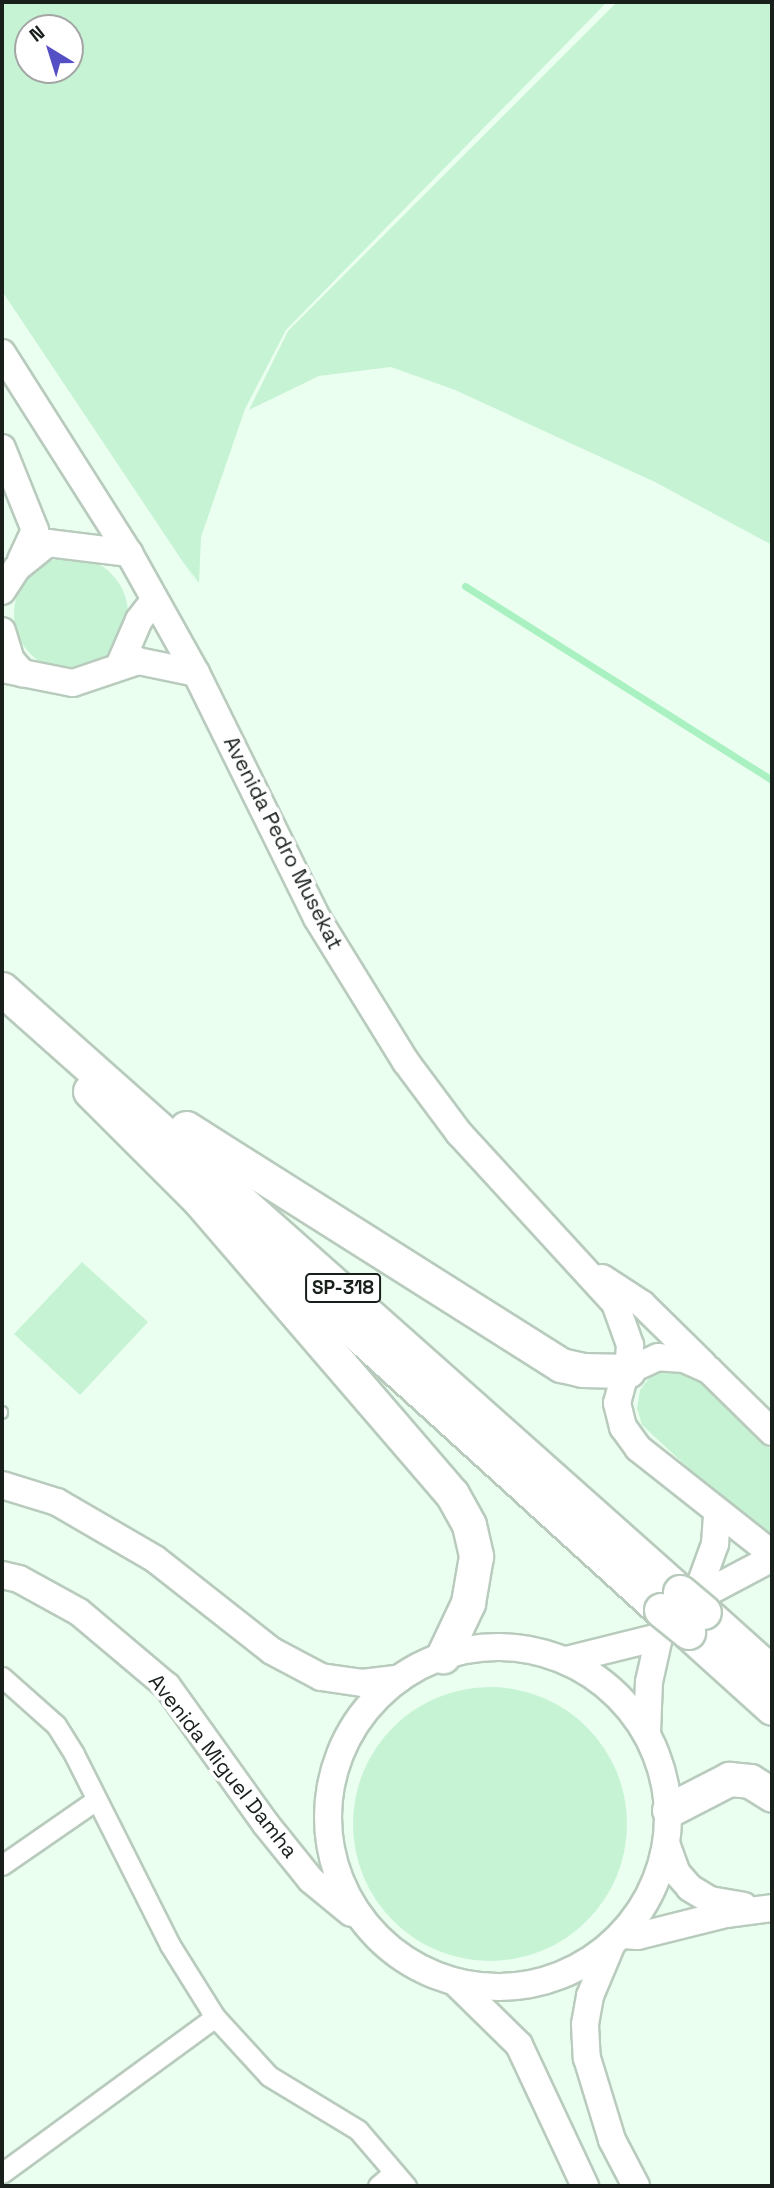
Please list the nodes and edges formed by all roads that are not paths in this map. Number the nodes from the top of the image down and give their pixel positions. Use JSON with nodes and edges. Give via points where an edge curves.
{"nodes":[{"id":1,"x":2,"y":353,"type":"edge"},
{"id":2,"x":2,"y":449,"type":"edge"},
{"id":3,"x":130,"y":554,"type":"junction"},
{"id":4,"x":7,"y":581,"type":"edge"},
{"id":5,"x":153,"y":602,"type":"junction"},
{"id":6,"x":2,"y":631,"type":"edge"},
{"id":7,"x":120,"y":664,"type":"junction"},
{"id":8,"x":12,"y":671,"type":"edge"},
{"id":9,"x":197,"y":673,"type":"junction"},
{"id":10,"x":2,"y":989,"type":"edge"},
{"id":11,"x":2,"y":1013,"type":"edge"},
{"id":12,"x":95,"y":1082,"type":"junction"},
{"id":13,"x":589,"y":1270,"type":"junction"},
{"id":14,"x":709,"y":1370,"type":"junction"},
{"id":15,"x":628,"y":1371,"type":"junction"},
{"id":16,"x":772,"y":1433,"type":"edge"},
{"id":17,"x":2,"y":1485,"type":"edge"},
{"id":18,"x":717,"y":1513,"type":"junction"},
{"id":19,"x":772,"y":1556,"type":"edge"},
{"id":20,"x":2,"y":1575,"type":"edge"},
{"id":21,"x":681,"y":1614,"type":"junction"},
{"id":22,"x":443,"y":1656,"type":"junction"},
{"id":23,"x":566,"y":1660,"type":"junction"},
{"id":24,"x":772,"y":1673,"type":"edge"},
{"id":25,"x":2,"y":1677,"type":"edge"},
{"id":26,"x":400,"y":1678,"type":"junction"},
{"id":27,"x":772,"y":1708,"type":"edge"},
{"id":28,"x":648,"y":1733,"type":"junction"},
{"id":29,"x":772,"y":1795,"type":"edge"},
{"id":30,"x":96,"y":1800,"type":"junction"},
{"id":31,"x":669,"y":1810,"type":"junction"},
{"id":32,"x":667,"y":1846,"type":"junction"},
{"id":33,"x":2,"y":1865,"type":"edge"},
{"id":34,"x":765,"y":1908,"type":"edge"},
{"id":35,"x":365,"y":1925,"type":"junction"},
{"id":36,"x":617,"y":1940,"type":"junction"},
{"id":37,"x":457,"y":1983,"type":"junction"},
{"id":38,"x":215,"y":2017,"type":"junction"},
{"id":39,"x":2,"y":2173,"type":"edge"},
{"id":40,"x":400,"y":2179,"type":"edge"},
{"id":41,"x":378,"y":2186,"type":"edge"},
{"id":42,"x":585,"y":2186,"type":"edge"},
{"id":43,"x":636,"y":2186,"type":"edge"}],
"edges":[{"from":1,"to":3,"type":"street","name":"Avenida Pedro Musekat"},
{"from":2,"to":4,"type":"street","via":[[35,530]]},
{"from":3,"to":4,"type":"street","via":[[48,543]]},
{"from":3,"to":5,"type":"street","name":"Avenida Pedro Musekat"},
{"from":5,"to":7,"type":"street","via":[[139,620]]},
{"from":5,"to":9,"type":"street","name":"Avenida Pedro Musekat"},
{"from":6,"to":8,"type":"street"},
{"from":7,"to":8,"type":"street","via":[[73,683]]},
{"from":7,"to":9,"type":"street","via":[[174,666]]},
{"from":9,"to":13,"type":"street","name":"Avenida Pedro Musekat","via":[[317,918],[406,1062],[517,1200]]},
{"from":10,"to":12,"type":"highway","number":"SP-318"},
{"from":11,"to":12,"type":"highway","number":"SP-318"},
{"from":12,"to":15,"type":"highway","via":[[561,1365]]},
{"from":12,"to":21,"type":"highway","number":"SP-318"},
{"from":12,"to":22,"type":"highway","via":[[452,1494],[469,1525],[476,1556],[468,1603]]},
{"from":13,"to":14,"type":"street","name":"Avenida Pedro Musekat","via":[[642,1304]]},
{"from":13,"to":15,"type":"street","name":"Avenida Pedro Musekat","via":[[623,1316],[630,1345]]},
{"from":14,"to":15,"type":"street","via":[[684,1359],[658,1357]]},
{"from":14,"to":16,"type":"street","name":"Avenida Pedro Musekat"},
{"from":15,"to":18,"type":"street","name":"Avenida Pedro Musekat","via":[[617,1403],[623,1427],[638,1448]]},
{"from":17,"to":26,"type":"street","via":[[57,1502],[155,1559],[272,1651],[321,1677],[362,1683]]},
{"from":18,"to":19,"type":"street","name":"Avenida Pedro Musekat"},
{"from":18,"to":21,"type":"street","via":[[715,1544]]},
{"from":19,"to":21,"type":"street"},
{"from":20,"to":35,"type":"street","name":"Avenida Miguel Damha","via":[[19,1579],[79,1612],[167,1686],[312,1880]]},
{"from":21,"to":23,"type":"street"},
{"from":21,"to":24,"type":"highway","number":"SP-318"},
{"from":21,"to":27,"type":"highway","number":"SP-318"},
{"from":21,"to":28,"type":"street","via":[[649,1682]]},
{"from":22,"to":23,"type":"street","via":[[487,1647],[532,1650]]},
{"from":22,"to":26,"type":"street"},
{"from":23,"to":28,"type":"street","via":[[612,1689]]},
{"from":25,"to":30,"type":"street","via":[[56,1725]]},
{"from":26,"to":35,"type":"street","via":[[368,1707],[345,1743],[331,1784],[327,1826],[335,1869]]},
{"from":28,"to":31,"type":"street","via":[[659,1758]]},
{"from":29,"to":31,"type":"highway","via":[[750,1782],[729,1779]]},
{"from":30,"to":33,"type":"street"},
{"from":30,"to":38,"type":"street","via":[[170,1945]]},
{"from":31,"to":32,"type":"street"},
{"from":32,"to":34,"type":"street","via":[[677,1873],[690,1888],[710,1900]]},
{"from":32,"to":36,"type":"street","via":[[649,1897]]},
{"from":34,"to":36,"type":"street"},
{"from":35,"to":37,"type":"street","name":"Avenida Miguel Damha","via":[[420,1970]]},
{"from":36,"to":37,"type":"street","via":[[589,1962],[550,1980],[507,1988]]},
{"from":36,"to":43,"type":"street","via":[[590,1996],[587,2058],[612,2140]]},
{"from":37,"to":42,"type":"street","via":[[519,2045]]},
{"from":38,"to":39,"type":"street"},
{"from":38,"to":40,"type":"street","via":[[269,2076],[358,2130]]},
{"from":40,"to":41,"type":"street"}]}
